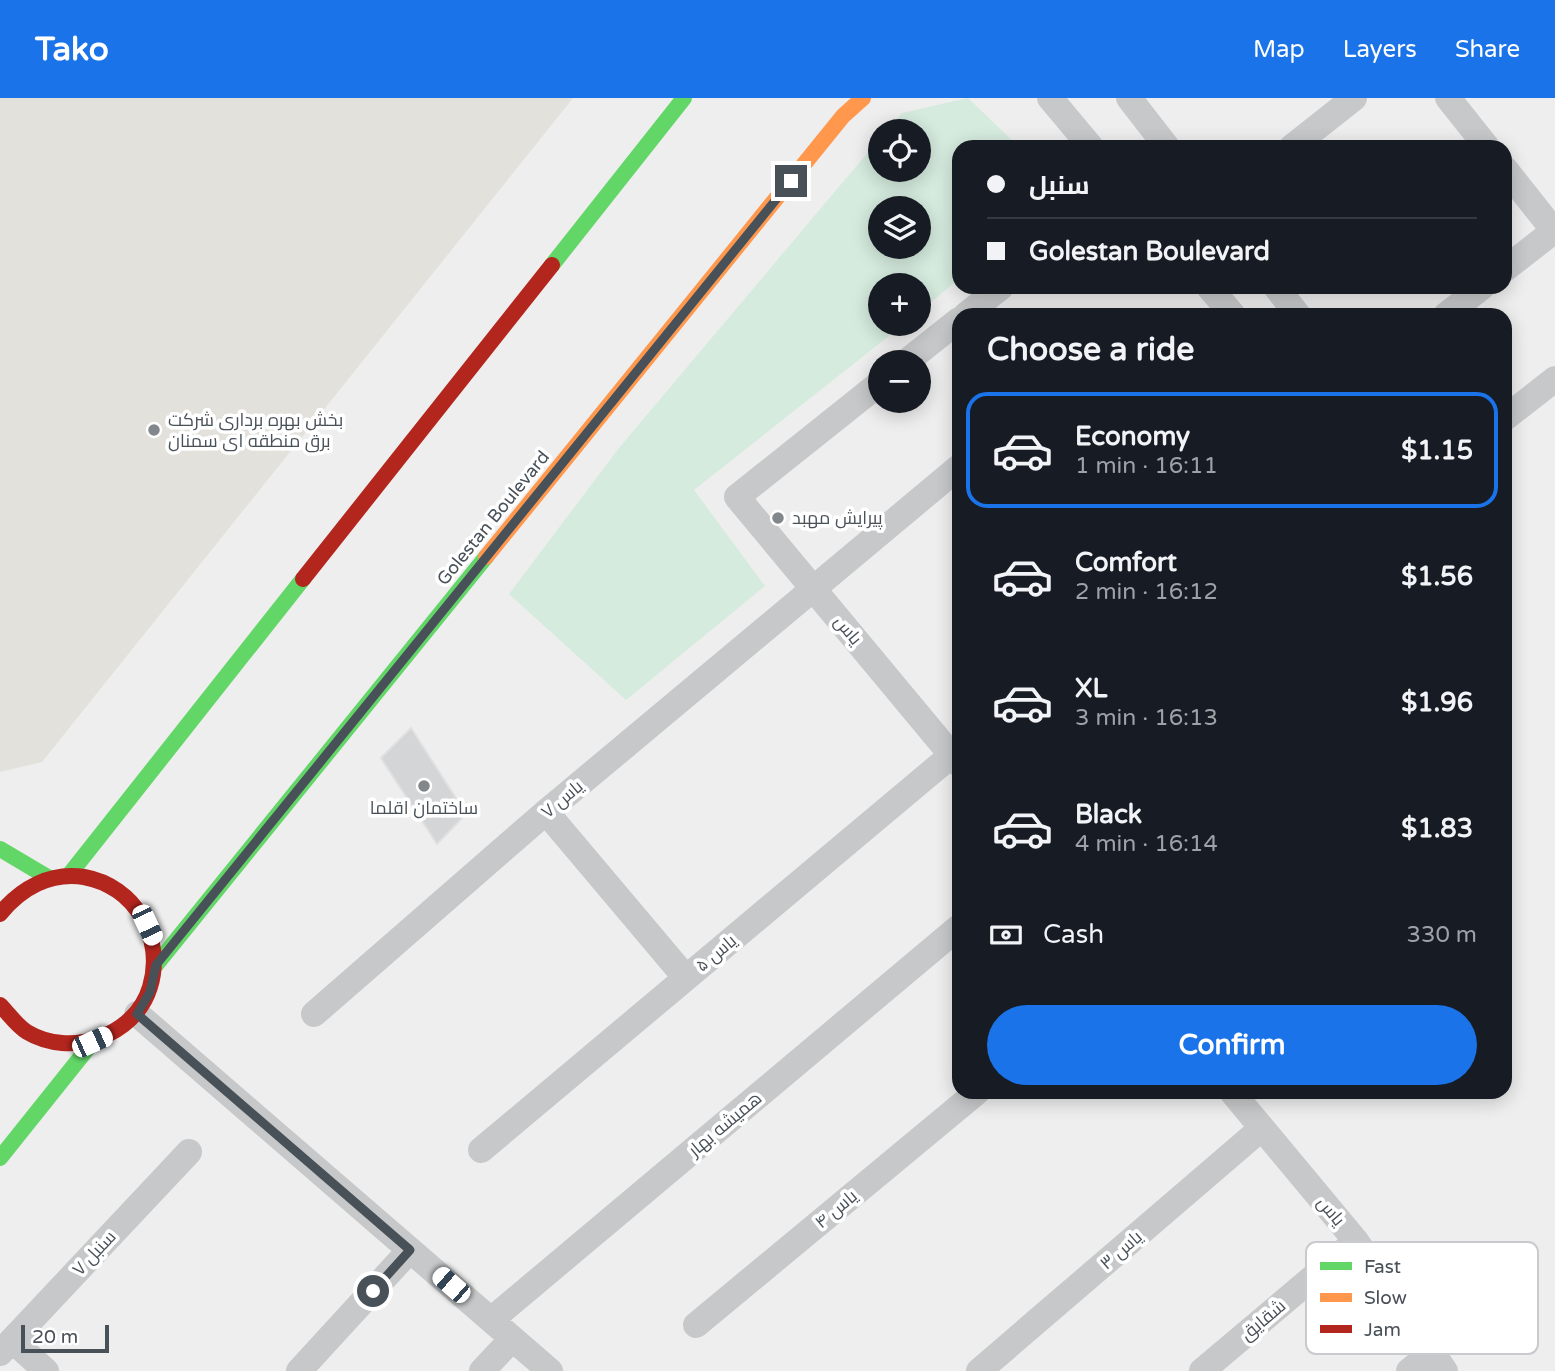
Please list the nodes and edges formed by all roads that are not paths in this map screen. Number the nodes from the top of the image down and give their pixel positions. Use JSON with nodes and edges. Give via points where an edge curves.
{"nodes":[{"id":1,"x":684,"y":98,"type":"edge"},
{"id":2,"x":863,"y":98,"type":"edge"},
{"id":3,"x":1050,"y":98,"type":"edge"},
{"id":4,"x":1129,"y":98,"type":"edge"},
{"id":5,"x":1354,"y":98,"type":"edge"},
{"id":6,"x":1448,"y":98,"type":"edge"},
{"id":7,"x":1085,"y":140,"type":"edge"},
{"id":8,"x":1162,"y":140,"type":"edge"},
{"id":9,"x":1301,"y":140,"type":"edge"},
{"id":10,"x":1481,"y":140,"type":"edge"},
{"id":11,"x":1512,"y":178,"type":"edge"},
{"id":12,"x":1555,"y":231,"type":"edge"},
{"id":13,"x":1512,"y":264,"type":"edge"},
{"id":14,"x":992,"y":294,"type":"edge"},
{"id":15,"x":1215,"y":294,"type":"edge"},
{"id":16,"x":1282,"y":294,"type":"edge"},
{"id":17,"x":1473,"y":294,"type":"edge"},
{"id":18,"x":975,"y":308,"type":"edge"},
{"id":19,"x":1227,"y":308,"type":"edge"},
{"id":20,"x":1292,"y":308,"type":"edge"},
{"id":21,"x":1455,"y":308,"type":"edge"},
{"id":22,"x":952,"y":326,"type":"edge"},
{"id":23,"x":921,"y":350,"type":"edge"},
{"id":24,"x":1555,"y":379,"type":"edge"},
{"id":25,"x":868,"y":393,"type":"edge"},
{"id":26,"x":1512,"y":413,"type":"edge"},
{"id":27,"x":952,"y":473,"type":"edge"},
{"id":28,"x":812,"y":587,"type":"junction"},
{"id":29,"x":952,"y":750,"type":"edge"},
{"id":30,"x":952,"y":760,"type":"edge"},
{"id":31,"x":546,"y":812,"type":"junction"},
{"id":32,"x":0,"y":849,"type":"edge"},
{"id":33,"x":69,"y":875,"type":"junction"},
{"id":34,"x":49,"y":878,"type":"junction"},
{"id":35,"x":0,"y":914,"type":"edge"},
{"id":36,"x":952,"y":933,"type":"edge"},
{"id":37,"x":156,"y":965,"type":"junction"},
{"id":38,"x":686,"y":978,"type":"junction"},
{"id":39,"x":0,"y":1005,"type":"edge"},
{"id":40,"x":137,"y":1014,"type":"junction"},
{"id":41,"x":314,"y":1014,"type":"dead end"},
{"id":42,"x":92,"y":1042,"type":"junction"},
{"id":43,"x":969,"y":1099,"type":"edge"},
{"id":44,"x":1238,"y":1099,"type":"edge"},
{"id":45,"x":1262,"y":1128,"type":"junction"},
{"id":46,"x":481,"y":1150,"type":"dead end"},
{"id":47,"x":189,"y":1152,"type":"dead end"},
{"id":48,"x":0,"y":1158,"type":"edge"},
{"id":49,"x":1356,"y":1241,"type":"edge"},
{"id":50,"x":410,"y":1250,"type":"junction"},
{"id":51,"x":1306,"y":1283,"type":"edge"},
{"id":52,"x":491,"y":1320,"type":"junction"},
{"id":53,"x":696,"y":1325,"type":"dead end"},
{"id":54,"x":513,"y":1339,"type":"junction"},
{"id":55,"x":6,"y":1347,"type":"edge"},
{"id":56,"x":1438,"y":1362,"type":"edge"},
{"id":57,"x":46,"y":1371,"type":"edge"},
{"id":58,"x":299,"y":1371,"type":"edge"},
{"id":59,"x":482,"y":1371,"type":"edge"},
{"id":60,"x":550,"y":1371,"type":"edge"},
{"id":61,"x":979,"y":1371,"type":"edge"},
{"id":62,"x":1202,"y":1371,"type":"edge"},
{"id":63,"x":1409,"y":1371,"type":"edge"}],
"edges":[{"from":1,"to":33,"type":"main road"},
{"from":2,"to":37,"type":"main road","name":"Golestan Boulevard","via":[[843,116]]},
{"from":3,"to":7,"type":"street"},
{"from":4,"to":8,"type":"street"},
{"from":5,"to":9,"type":"street"},
{"from":6,"to":10,"type":"street"},
{"from":11,"to":12,"type":"street"},
{"from":12,"to":13,"type":"street"},
{"from":14,"to":18,"type":"street"},
{"from":15,"to":19,"type":"street"},
{"from":16,"to":20,"type":"street"},
{"from":17,"to":21,"type":"street"},
{"from":22,"to":23,"type":"street"},
{"from":24,"to":26,"type":"street"},
{"from":25,"to":28,"type":"street","name":"یاس","via":[[737,497]]},
{"from":27,"to":28,"type":"street","name":"یاس ۷"},
{"from":28,"to":29,"type":"street","name":"یاس"},
{"from":28,"to":31,"type":"street","name":"یاس ۷"},
{"from":30,"to":38,"type":"street","name":"یاس ۵"},
{"from":31,"to":38,"type":"street"},
{"from":31,"to":41,"type":"street","name":"یاس ۷"},
{"from":32,"to":34,"type":"main road"},
{"from":33,"to":34,"type":"main road"},
{"from":33,"to":37,"type":"main road","via":[[97,879],[141,912],[153,938]]},
{"from":34,"to":35,"type":"main road","via":[[27,887]]},
{"from":36,"to":52,"type":"street","name":"همیشه بهار"},
{"from":37,"to":40,"type":"main road","via":[[150,992]]},
{"from":38,"to":46,"type":"street","name":"یاس ۵"},
{"from":39,"to":42,"type":"main road","via":[[9,1019],[34,1037],[62,1045]]},
{"from":40,"to":42,"type":"main road","via":[[117,1032]]},
{"from":40,"to":50,"type":"street"},
{"from":42,"to":48,"type":"main road"},
{"from":43,"to":53,"type":"street","name":"یاس ۴"},
{"from":44,"to":45,"type":"street","name":"یاس"},
{"from":45,"to":49,"type":"street","name":"یاس"},
{"from":45,"to":61,"type":"street","name":"یاس ۳"},
{"from":47,"to":55,"type":"street","name":"سنبل ۷"},
{"from":50,"to":52,"type":"street"},
{"from":50,"to":58,"type":"street"},
{"from":51,"to":62,"type":"street","name":"شقایق"},
{"from":52,"to":54,"type":"street"},
{"from":54,"to":59,"type":"street"},
{"from":54,"to":60,"type":"street"},
{"from":55,"to":57,"type":"street"},
{"from":56,"to":63,"type":"street"}]}
